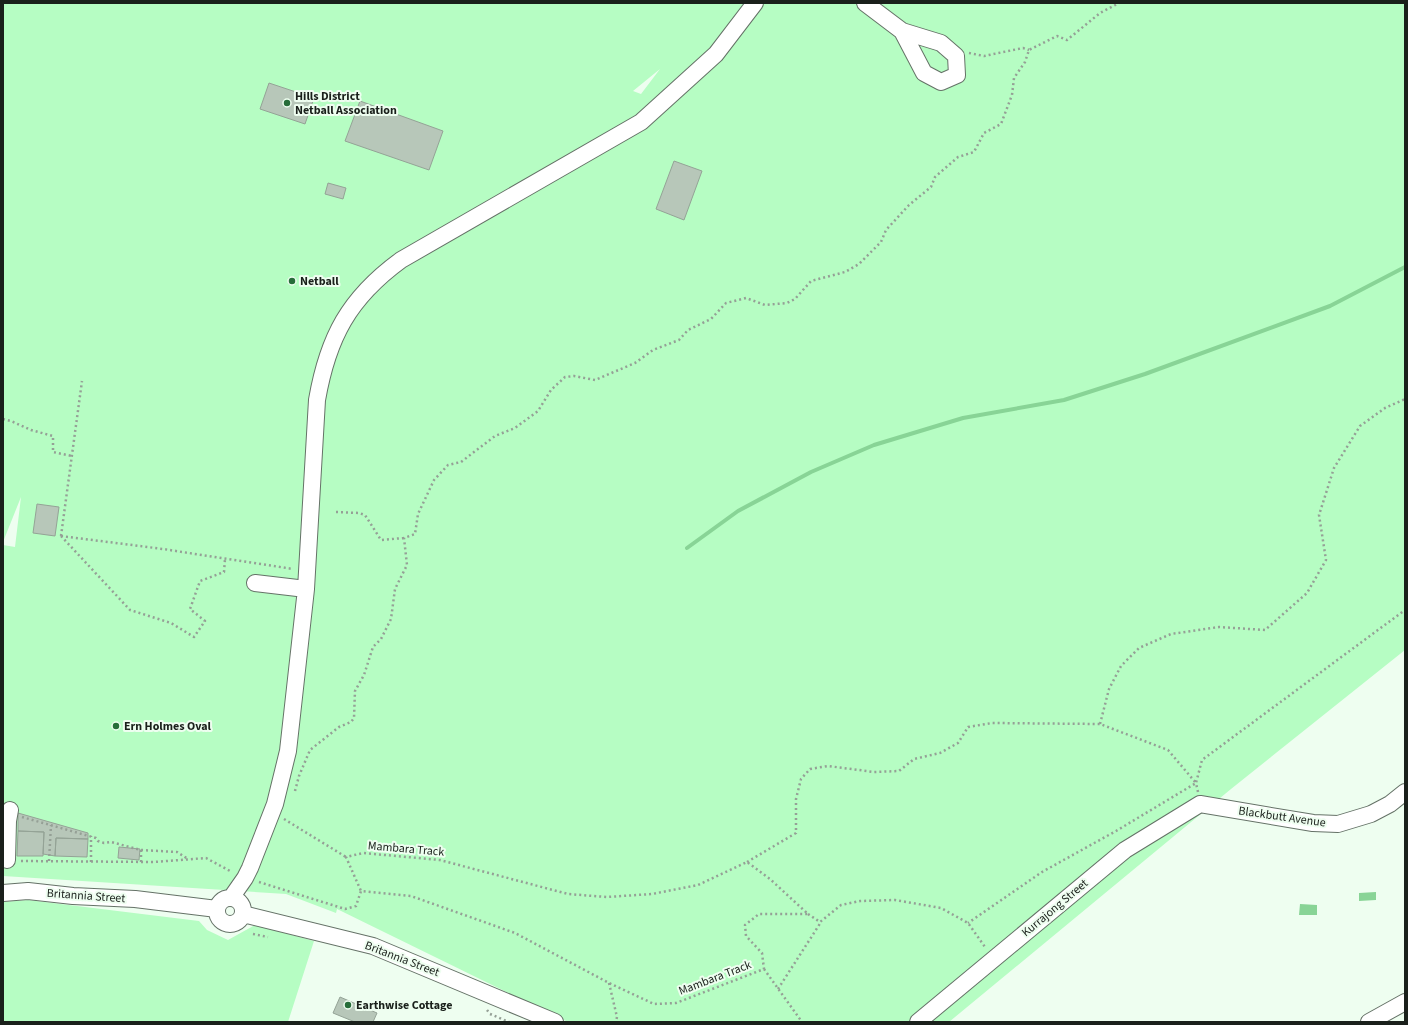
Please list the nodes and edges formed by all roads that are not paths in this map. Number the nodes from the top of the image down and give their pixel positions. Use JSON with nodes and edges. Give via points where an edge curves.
{"nodes":[{"id":1,"x":755,"y":3,"type":"edge"},
{"id":2,"x":865,"y":3,"type":"edge"},
{"id":3,"x":902,"y":31,"type":"junction"},
{"id":4,"x":254,"y":583,"type":"dead end"},
{"id":5,"x":306,"y":589,"type":"junction"},
{"id":6,"x":1405,"y":792,"type":"edge"},
{"id":7,"x":1200,"y":804,"type":"joint"},
{"id":8,"x":9,"y":812,"type":"road end"},
{"id":9,"x":14,"y":861,"type":"road end"},
{"id":10,"x":3,"y":893,"type":"edge"},
{"id":11,"x":231,"y":898,"type":"junction"},
{"id":12,"x":217,"y":909,"type":"junction"},
{"id":13,"x":243,"y":914,"type":"junction"},
{"id":14,"x":1405,"y":1002,"type":"edge"},
{"id":15,"x":555,"y":1022,"type":"edge"},
{"id":16,"x":918,"y":1022,"type":"edge"},
{"id":17,"x":1369,"y":1022,"type":"edge"}],
"edges":[{"from":1,"to":5,"type":"street","via":[[716,54],[641,122],[401,260],[382,274],[351,308],[328,352],[317,400]]},
{"from":2,"to":3,"type":"street"},
{"from":3,"to":3,"type":"street","via":[[924,73],[941,82],[957,75],[956,56],[941,43]]},
{"from":4,"to":5,"type":"street"},
{"from":5,"to":11,"type":"street","via":[[281,815]]},
{"from":6,"to":7,"type":"street","name":"Blackbutt Avenue","via":[[1371,814],[1338,824],[1313,823]]},
{"from":7,"to":16,"type":"street","name":"Kurrajong Street","via":[[1125,850]]},
{"from":8,"to":9,"type":"street"},
{"from":10,"to":12,"type":"street","name":"Britannia Street","via":[[28,891],[135,899]]},
{"from":11,"to":12,"type":"street","via":[[221,901]]},
{"from":11,"to":13,"type":"street","via":[[239,901]]},
{"from":12,"to":13,"type":"street","via":[[219,919],[228,924],[237,922]]},
{"from":13,"to":15,"type":"street","name":"Britannia Street","via":[[373,946]]},
{"from":14,"to":17,"type":"street"}]}
